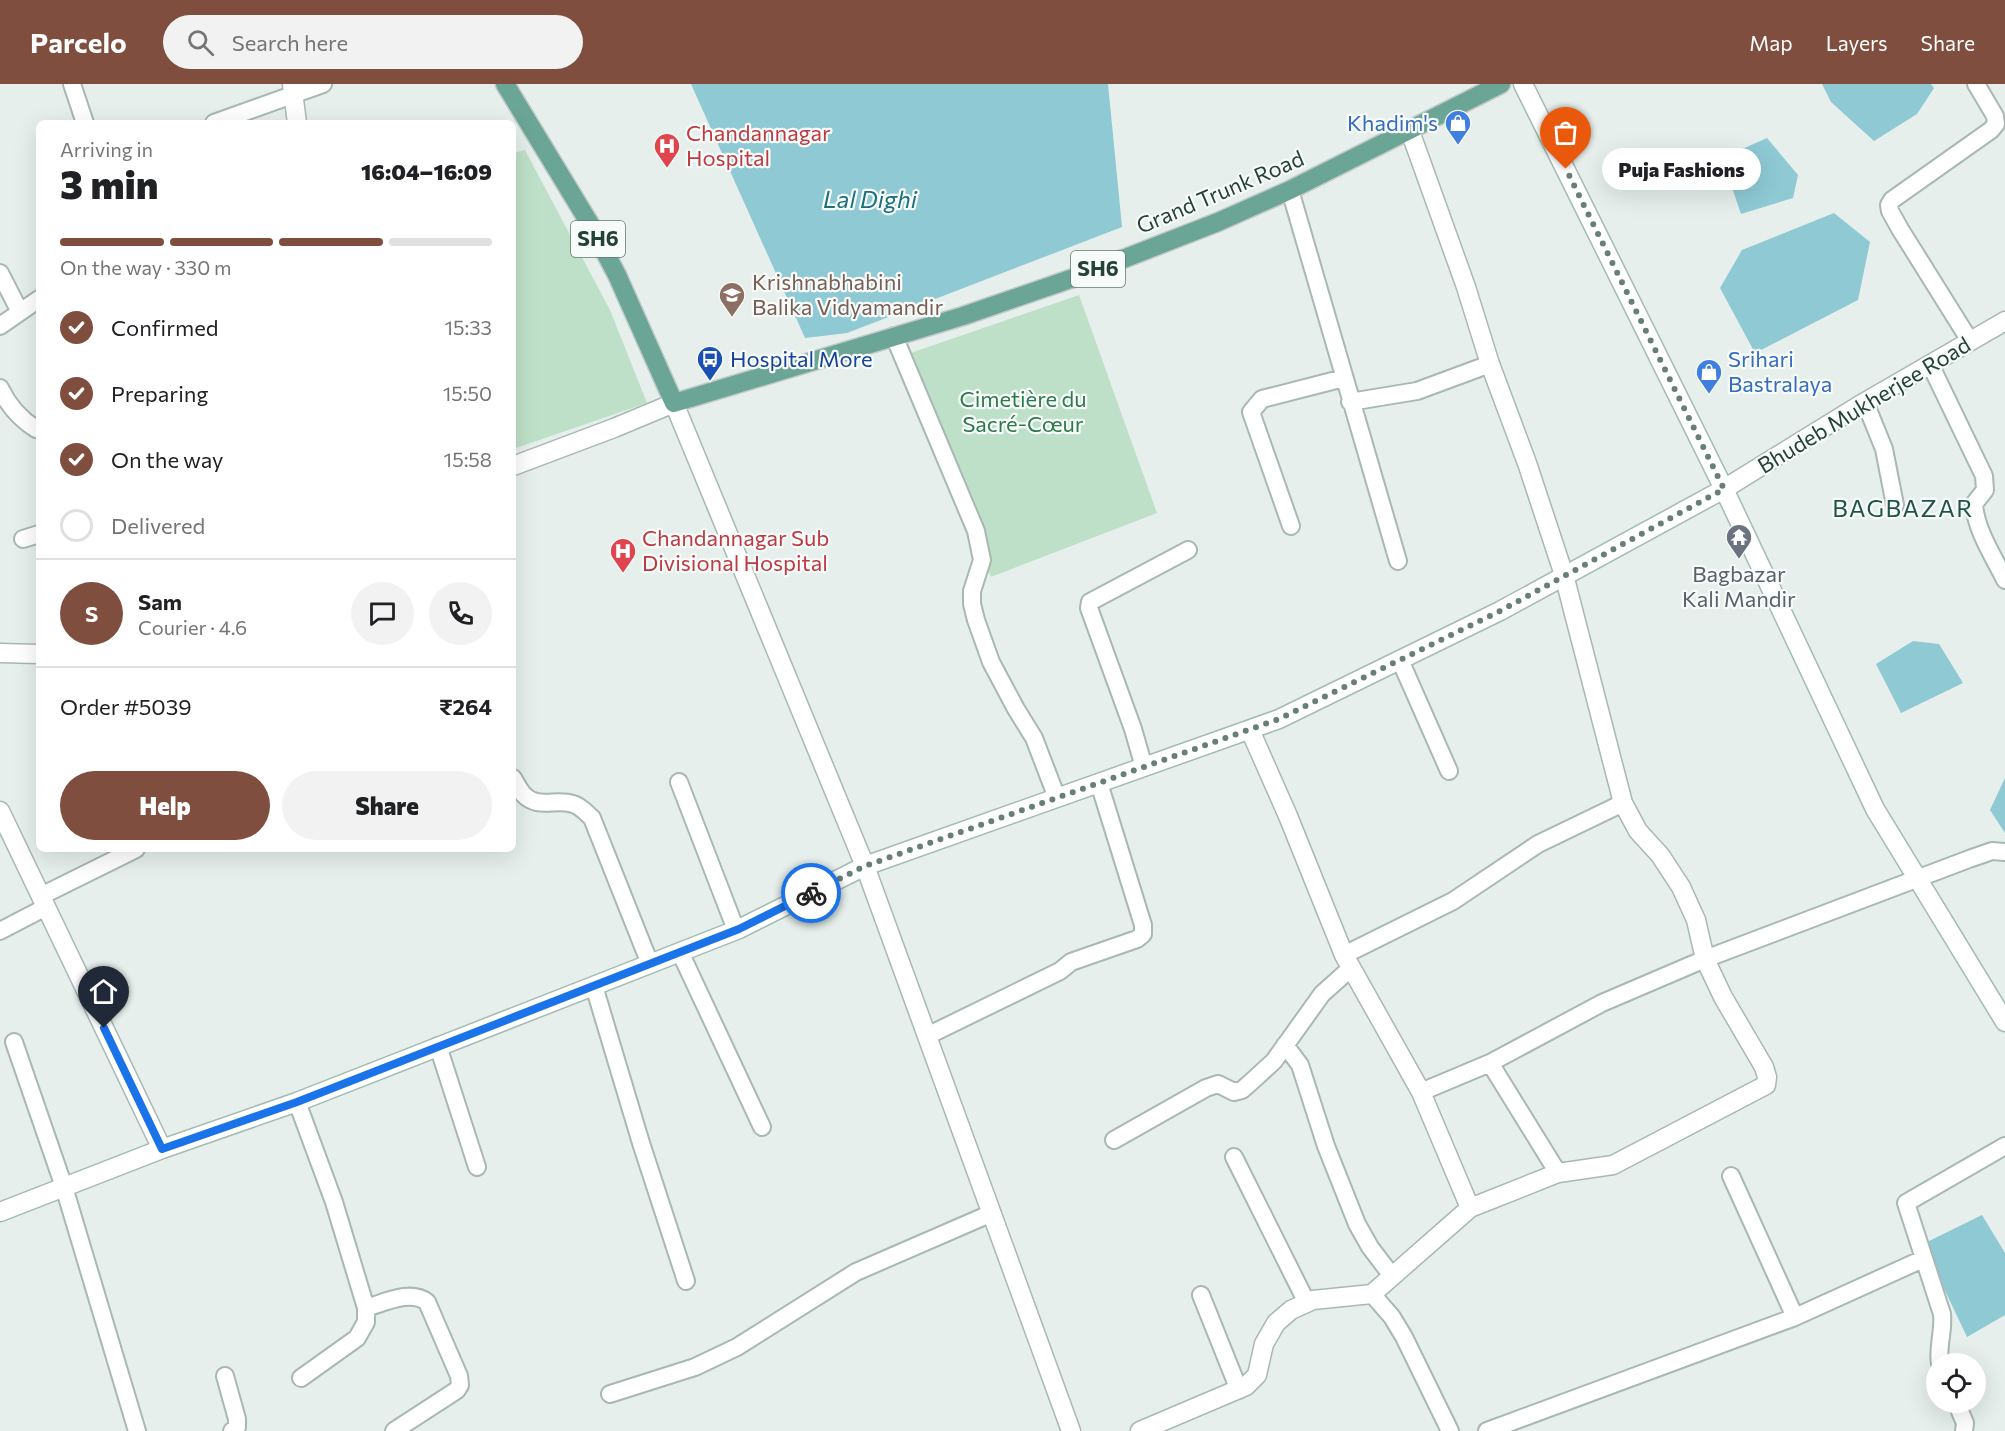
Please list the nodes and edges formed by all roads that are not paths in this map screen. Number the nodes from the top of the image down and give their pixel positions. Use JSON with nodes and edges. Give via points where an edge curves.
{"nodes":[{"id":1,"x":72,"y":84,"type":"edge"},
{"id":2,"x":323,"y":84,"type":"edge"},
{"id":3,"x":505,"y":84,"type":"edge"},
{"id":4,"x":1501,"y":84,"type":"edge"},
{"id":5,"x":1523,"y":84,"type":"edge"},
{"id":6,"x":1976,"y":84,"type":"edge"},
{"id":7,"x":293,"y":89,"type":"edge"},
{"id":8,"x":84,"y":120,"type":"edge"},
{"id":9,"x":221,"y":120,"type":"edge"},
{"id":10,"x":297,"y":120,"type":"edge"},
{"id":11,"x":1996,"y":124,"type":"junction"},
{"id":12,"x":1410,"y":131,"type":"junction"},
{"id":13,"x":2005,"y":139,"type":"edge"},
{"id":14,"x":1290,"y":190,"type":"junction"},
{"id":15,"x":0,"y":273,"type":"edge"},
{"id":16,"x":36,"y":301,"type":"edge"},
{"id":17,"x":20,"y":312,"type":"junction"},
{"id":18,"x":2005,"y":321,"type":"edge"},
{"id":19,"x":0,"y":326,"type":"edge"},
{"id":20,"x":894,"y":336,"type":"junction"},
{"id":21,"x":1970,"y":341,"type":"junction"},
{"id":22,"x":1490,"y":363,"type":"junction"},
{"id":23,"x":1930,"y":364,"type":"junction"},
{"id":24,"x":1344,"y":378,"type":"junction"},
{"id":25,"x":0,"y":388,"type":"edge"},
{"id":26,"x":674,"y":402,"type":"junction"},
{"id":27,"x":1350,"y":402,"type":"junction"},
{"id":28,"x":1865,"y":402,"type":"junction"},
{"id":29,"x":36,"y":429,"type":"edge"},
{"id":30,"x":516,"y":465,"type":"edge"},
{"id":31,"x":1724,"y":489,"type":"junction"},
{"id":32,"x":1895,"y":505,"type":"dead end"},
{"id":33,"x":1291,"y":526,"type":"dead end"},
{"id":34,"x":1188,"y":550,"type":"dead end"},
{"id":35,"x":1398,"y":561,"type":"dead end"},
{"id":36,"x":1564,"y":575,"type":"junction"},
{"id":37,"x":2005,"y":580,"type":"edge"},
{"id":38,"x":0,"y":653,"type":"edge"},
{"id":39,"x":36,"y":654,"type":"edge"},
{"id":40,"x":1400,"y":660,"type":"junction"},
{"id":41,"x":1250,"y":729,"type":"junction"},
{"id":42,"x":1144,"y":767,"type":"junction"},
{"id":43,"x":1449,"y":771,"type":"dead end"},
{"id":44,"x":516,"y":782,"type":"edge"},
{"id":45,"x":680,"y":782,"type":"dead end"},
{"id":46,"x":1099,"y":783,"type":"junction"},
{"id":47,"x":1057,"y":798,"type":"junction"},
{"id":48,"x":1623,"y":803,"type":"junction"},
{"id":49,"x":2,"y":822,"type":"edge"},
{"id":50,"x":131,"y":852,"type":"edge"},
{"id":51,"x":2005,"y":852,"type":"edge"},
{"id":52,"x":865,"y":866,"type":"junction"},
{"id":53,"x":1917,"y":879,"type":"junction"},
{"id":54,"x":44,"y":902,"type":"junction"},
{"id":55,"x":736,"y":930,"type":"junction"},
{"id":56,"x":0,"y":931,"type":"edge"},
{"id":57,"x":680,"y":952,"type":"junction"},
{"id":58,"x":1705,"y":959,"type":"junction"},
{"id":59,"x":1347,"y":962,"type":"junction"},
{"id":60,"x":650,"y":964,"type":"junction"},
{"id":61,"x":594,"y":986,"type":"junction"},
{"id":62,"x":2005,"y":1022,"type":"edge"},
{"id":63,"x":927,"y":1036,"type":"junction"},
{"id":64,"x":14,"y":1042,"type":"dead end"},
{"id":65,"x":1286,"y":1045,"type":"junction"},
{"id":66,"x":438,"y":1046,"type":"junction"},
{"id":67,"x":1490,"y":1063,"type":"junction"},
{"id":68,"x":1422,"y":1092,"type":"junction"},
{"id":69,"x":297,"y":1102,"type":"junction"},
{"id":70,"x":762,"y":1127,"type":"dead end"},
{"id":71,"x":1114,"y":1140,"type":"dead end"},
{"id":72,"x":2005,"y":1146,"type":"edge"},
{"id":73,"x":162,"y":1149,"type":"junction"},
{"id":74,"x":1234,"y":1157,"type":"dead end"},
{"id":75,"x":477,"y":1167,"type":"dead end"},
{"id":76,"x":1558,"y":1173,"type":"junction"},
{"id":77,"x":1731,"y":1176,"type":"dead end"},
{"id":78,"x":64,"y":1186,"type":"junction"},
{"id":79,"x":1470,"y":1208,"type":"junction"},
{"id":80,"x":0,"y":1212,"type":"edge"},
{"id":81,"x":992,"y":1213,"type":"junction"},
{"id":82,"x":1923,"y":1259,"type":"junction"},
{"id":83,"x":1392,"y":1276,"type":"junction"},
{"id":84,"x":686,"y":1281,"type":"dead end"},
{"id":85,"x":1372,"y":1294,"type":"junction"},
{"id":86,"x":1201,"y":1295,"type":"dead end"},
{"id":87,"x":1307,"y":1303,"type":"junction"},
{"id":88,"x":366,"y":1308,"type":"junction"},
{"id":89,"x":1795,"y":1317,"type":"junction"},
{"id":90,"x":1940,"y":1353,"type":"edge"},
{"id":91,"x":225,"y":1376,"type":"dead end"},
{"id":92,"x":301,"y":1378,"type":"dead end"},
{"id":93,"x":1239,"y":1390,"type":"junction"},
{"id":94,"x":610,"y":1394,"type":"dead end"},
{"id":95,"x":1960,"y":1413,"type":"edge"},
{"id":96,"x":137,"y":1431,"type":"edge"},
{"id":97,"x":232,"y":1431,"type":"edge"},
{"id":98,"x":394,"y":1431,"type":"edge"},
{"id":99,"x":1071,"y":1431,"type":"edge"},
{"id":100,"x":1140,"y":1431,"type":"edge"},
{"id":101,"x":1450,"y":1431,"type":"edge"},
{"id":102,"x":1487,"y":1431,"type":"edge"},
{"id":103,"x":1964,"y":1431,"type":"edge"}],
"edges":[{"from":1,"to":8,"type":"street"},
{"from":2,"to":7,"type":"street"},
{"from":3,"to":26,"type":"main road","number":"SH6","via":[[612,264]]},
{"from":4,"to":12,"type":"main road","name":"Grand Trunk Road","number":"SH6"},
{"from":5,"to":31,"type":"street"},
{"from":6,"to":11,"type":"street"},
{"from":7,"to":9,"type":"street"},
{"from":7,"to":10,"type":"street"},
{"from":11,"to":13,"type":"street"},
{"from":11,"to":21,"type":"street","via":[[1889,205]]},
{"from":12,"to":14,"type":"main road","name":"Grand Trunk Road","number":"SH6"},
{"from":12,"to":22,"type":"street"},
{"from":14,"to":20,"type":"main road","name":"Grand Trunk Road","number":"SH6","via":[[1082,275]]},
{"from":14,"to":24,"type":"street"},
{"from":15,"to":17,"type":"street"},
{"from":16,"to":17,"type":"street"},
{"from":17,"to":19,"type":"street"},
{"from":18,"to":21,"type":"street","name":"Bhudeb Mukherjee Road"},
{"from":20,"to":26,"type":"main road","name":"Grand Trunk Road","number":"SH6"},
{"from":20,"to":47,"type":"street","via":[[976,531],[982,560],[972,604],[984,641],[1034,738]]},
{"from":21,"to":23,"type":"street","name":"Bhudeb Mukherjee Road"},
{"from":22,"to":27,"type":"street","via":[[1417,391]]},
{"from":22,"to":36,"type":"street"},
{"from":23,"to":28,"type":"street","name":"Bhudeb Mukherjee Road"},
{"from":23,"to":37,"type":"street","via":[[1984,476],[1985,490],[1974,504],[1975,512]]},
{"from":24,"to":27,"type":"street"},
{"from":24,"to":33,"type":"street","via":[[1262,399],[1251,412]]},
{"from":25,"to":29,"type":"street","via":[[18,414]]},
{"from":26,"to":30,"type":"street"},
{"from":26,"to":52,"type":"street"},
{"from":27,"to":35,"type":"street"},
{"from":28,"to":31,"type":"street","name":"Bhudeb Mukherjee Road"},
{"from":28,"to":32,"type":"street","via":[[1884,448]]},
{"from":31,"to":36,"type":"street","name":"Bhudeb Mukherjee Road"},
{"from":31,"to":53,"type":"street","via":[[1875,809]]},
{"from":34,"to":42,"type":"street","via":[[1090,602]]},
{"from":36,"to":40,"type":"street","name":"Bhudeb Mukherjee Road"},
{"from":36,"to":48,"type":"street"},
{"from":38,"to":39,"type":"street"},
{"from":40,"to":41,"type":"street","name":"Bhudeb Mukherjee Road","via":[[1279,719]]},
{"from":40,"to":43,"type":"street"},
{"from":41,"to":42,"type":"street","name":"Bhudeb Mukherjee Road"},
{"from":41,"to":59,"type":"street"},
{"from":42,"to":46,"type":"street","name":"Bhudeb Mukherjee Road"},
{"from":44,"to":60,"type":"street","via":[[530,799],[541,804],[572,803],[591,818]]},
{"from":45,"to":55,"type":"street"},
{"from":46,"to":47,"type":"street","name":"Bhudeb Mukherjee Road"},
{"from":46,"to":63,"type":"street","via":[[1143,933],[1137,939],[1071,962]]},
{"from":47,"to":52,"type":"street","name":"Bhudeb Mukherjee Road"},
{"from":48,"to":58,"type":"street","via":[[1638,831],[1681,887],[1696,920]]},
{"from":48,"to":59,"type":"street","via":[[1538,844],[1453,901]]},
{"from":49,"to":54,"type":"street"},
{"from":50,"to":54,"type":"street"},
{"from":51,"to":53,"type":"street","via":[[1992,851]]},
{"from":52,"to":55,"type":"street","name":"Bhudeb Mukherjee Road"},
{"from":52,"to":63,"type":"street"},
{"from":53,"to":58,"type":"street"},
{"from":53,"to":62,"type":"street"},
{"from":54,"to":56,"type":"street"},
{"from":54,"to":73,"type":"street"},
{"from":55,"to":57,"type":"street","name":"Bhudeb Mukherjee Road"},
{"from":57,"to":60,"type":"street","name":"Bhudeb Mukherjee Road"},
{"from":57,"to":70,"type":"street"},
{"from":58,"to":67,"type":"street","via":[[1602,1003]]},
{"from":58,"to":76,"type":"street","via":[[1764,1067],[1766,1085],[1613,1165]]},
{"from":59,"to":65,"type":"street"},
{"from":59,"to":68,"type":"street"},
{"from":60,"to":61,"type":"street","name":"Bhudeb Mukherjee Road"},
{"from":61,"to":66,"type":"street","name":"Bhudeb Mukherjee Road"},
{"from":61,"to":84,"type":"street"},
{"from":63,"to":81,"type":"street"},
{"from":64,"to":78,"type":"street"},
{"from":65,"to":71,"type":"street","via":[[1242,1090],[1234,1092],[1218,1084],[1206,1088]]},
{"from":65,"to":83,"type":"street","via":[[1300,1065],[1357,1224]]},
{"from":66,"to":69,"type":"street","name":"Bhudeb Mukherjee Road"},
{"from":66,"to":75,"type":"street"},
{"from":67,"to":68,"type":"street"},
{"from":67,"to":76,"type":"street"},
{"from":68,"to":79,"type":"street"},
{"from":69,"to":73,"type":"street","name":"Bhudeb Mukherjee Road"},
{"from":69,"to":88,"type":"street","via":[[334,1202]]},
{"from":72,"to":82,"type":"street","via":[[1906,1203]]},
{"from":73,"to":78,"type":"street","name":"Bhudeb Mukherjee Road"},
{"from":74,"to":87,"type":"street"},
{"from":76,"to":79,"type":"street"},
{"from":77,"to":89,"type":"street"},
{"from":78,"to":80,"type":"street","name":"Bhudeb Mukherjee Road"},
{"from":78,"to":96,"type":"street"},
{"from":79,"to":83,"type":"street"},
{"from":81,"to":94,"type":"street","via":[[856,1272],[737,1347],[695,1367]]},
{"from":81,"to":99,"type":"street"},
{"from":82,"to":89,"type":"street"},
{"from":82,"to":90,"type":"street","via":[[1942,1314]]},
{"from":83,"to":85,"type":"street"},
{"from":85,"to":87,"type":"street"},
{"from":85,"to":101,"type":"street","via":[[1404,1337]]},
{"from":86,"to":93,"type":"street"},
{"from":87,"to":93,"type":"street","via":[[1276,1323],[1264,1344],[1257,1375]]},
{"from":88,"to":92,"type":"street","via":[[366,1322],[357,1338]]},
{"from":88,"to":98,"type":"street","via":[[412,1295],[427,1302],[459,1376],[457,1390]]},
{"from":89,"to":102,"type":"street"},
{"from":91,"to":97,"type":"street","via":[[237,1419],[237,1427]]},
{"from":93,"to":100,"type":"street"},
{"from":95,"to":103,"type":"street"}]}
